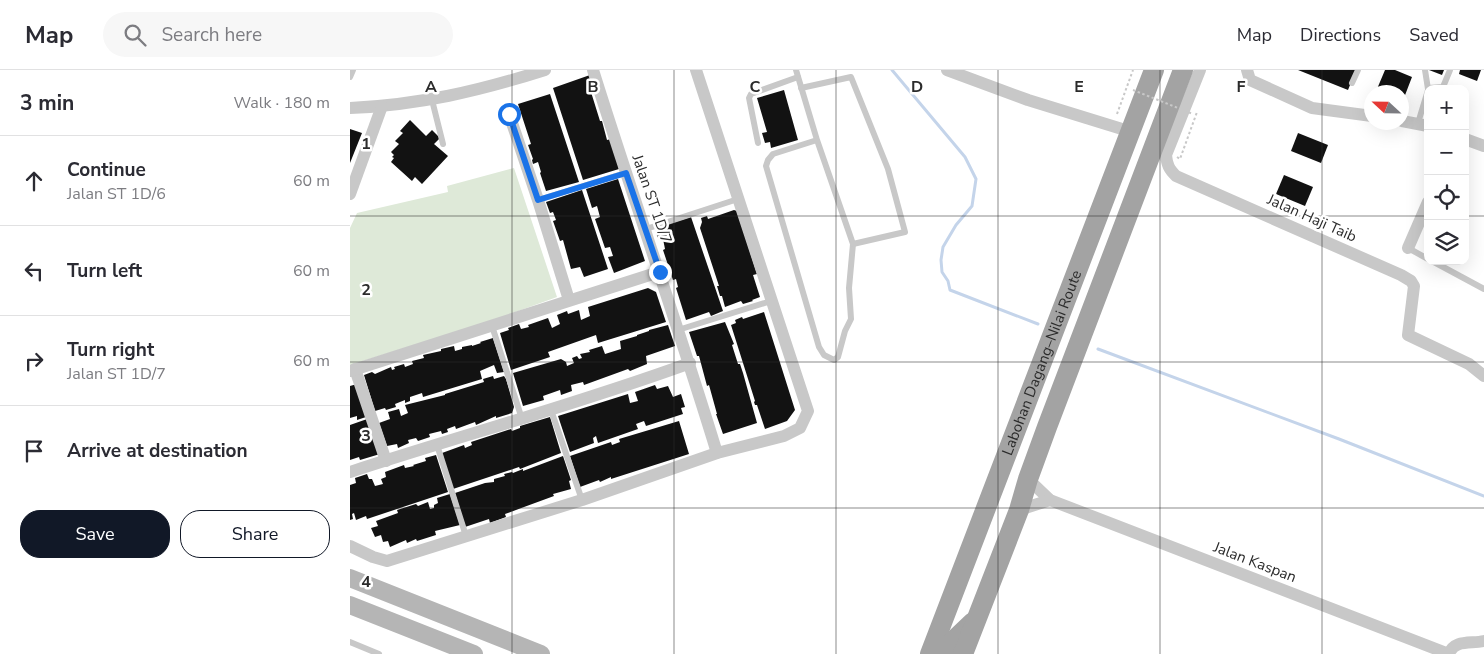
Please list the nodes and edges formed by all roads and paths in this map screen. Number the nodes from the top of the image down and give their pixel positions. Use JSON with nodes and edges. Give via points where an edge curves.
{"nodes":[{"id":1,"x":353,"y":70,"type":"edge"},
{"id":2,"x":545,"y":70,"type":"edge"},
{"id":3,"x":593,"y":70,"type":"edge"},
{"id":4,"x":696,"y":70,"type":"edge"},
{"id":5,"x":947,"y":70,"type":"edge"},
{"id":6,"x":1133,"y":70,"type":"edge"},
{"id":7,"x":1154,"y":70,"type":"edge"},
{"id":8,"x":1183,"y":70,"type":"edge"},
{"id":9,"x":1200,"y":70,"type":"edge"},
{"id":10,"x":1247,"y":70,"type":"edge"},
{"id":11,"x":1358,"y":70,"type":"edge"},
{"id":12,"x":1425,"y":70,"type":"edge"},
{"id":13,"x":1450,"y":70,"type":"edge"},
{"id":14,"x":797,"y":73,"type":"edge"},
{"id":15,"x":350,"y":77,"type":"edge"},
{"id":16,"x":1352,"y":84,"type":"dead end"},
{"id":17,"x":1427,"y":85,"type":"edge"},
{"id":18,"x":1444,"y":85,"type":"edge"},
{"id":19,"x":801,"y":88,"type":"junction"},
{"id":20,"x":1133,"y":90,"type":"dead end"},
{"id":21,"x":432,"y":100,"type":"junction"},
{"id":22,"x":382,"y":106,"type":"junction"},
{"id":23,"x":350,"y":108,"type":"edge"},
{"id":24,"x":509,"y":114,"type":"dead end"},
{"id":25,"x":1193,"y":114,"type":"dead end"},
{"id":26,"x":1364,"y":115,"type":"edge"},
{"id":27,"x":1409,"y":122,"type":"edge"},
{"id":28,"x":1423,"y":125,"type":"edge"},
{"id":29,"x":1117,"y":128,"type":"joint"},
{"id":30,"x":817,"y":140,"type":"junction"},
{"id":31,"x":1469,"y":140,"type":"edge"},
{"id":32,"x":758,"y":143,"type":"dead end"},
{"id":33,"x":443,"y":144,"type":"dead end"},
{"id":34,"x":1484,"y":146,"type":"edge"},
{"id":35,"x":626,"y":173,"type":"junction"},
{"id":36,"x":350,"y":194,"type":"edge"},
{"id":37,"x":738,"y":199,"type":"junction"},
{"id":38,"x":538,"y":200,"type":"junction"},
{"id":39,"x":1424,"y":211,"type":"edge"},
{"id":40,"x":646,"y":229,"type":"junction"},
{"id":41,"x":853,"y":244,"type":"junction"},
{"id":42,"x":1408,"y":248,"type":"joint"},
{"id":43,"x":1424,"y":257,"type":"edge"},
{"id":44,"x":1439,"y":265,"type":"edge"},
{"id":45,"x":660,"y":272,"type":"junction"},
{"id":46,"x":1484,"y":289,"type":"edge"},
{"id":47,"x":568,"y":300,"type":"junction"},
{"id":48,"x":772,"y":301,"type":"junction"},
{"id":49,"x":492,"y":326,"type":"junction"},
{"id":50,"x":678,"y":330,"type":"junction"},
{"id":51,"x":690,"y":362,"type":"junction"},
{"id":52,"x":353,"y":370,"type":"edge"},
{"id":53,"x":1484,"y":376,"type":"edge"},
{"id":54,"x":550,"y":410,"type":"junction"},
{"id":55,"x":522,"y":419,"type":"junction"},
{"id":56,"x":437,"y":445,"type":"junction"},
{"id":57,"x":717,"y":454,"type":"junction"},
{"id":58,"x":386,"y":461,"type":"junction"},
{"id":59,"x":350,"y":472,"type":"edge"},
{"id":60,"x":1028,"y":479,"type":"junction"},
{"id":61,"x":582,"y":500,"type":"junction"},
{"id":62,"x":1050,"y":500,"type":"junction"},
{"id":63,"x":1019,"y":510,"type":"junction"},
{"id":64,"x":466,"y":536,"type":"junction"},
{"id":65,"x":350,"y":546,"type":"edge"},
{"id":66,"x":350,"y":578,"type":"edge"},
{"id":67,"x":350,"y":605,"type":"edge"},
{"id":68,"x":978,"y":617,"type":"junction"},
{"id":69,"x":1484,"y":641,"type":"edge"},
{"id":70,"x":350,"y":642,"type":"edge"},
{"id":71,"x":379,"y":654,"type":"edge"},
{"id":72,"x":474,"y":654,"type":"edge"},
{"id":73,"x":541,"y":654,"type":"edge"},
{"id":74,"x":929,"y":654,"type":"edge"},
{"id":75,"x":947,"y":654,"type":"edge"},
{"id":76,"x":964,"y":654,"type":"edge"},
{"id":77,"x":1449,"y":654,"type":"edge"}],
"edges":[{"from":1,"to":15,"type":"lane"},
{"from":2,"to":21,"type":"street"},
{"from":3,"to":35,"type":"street","name":"Jalan ST 1D/7"},
{"from":4,"to":37,"type":"street"},
{"from":5,"to":29,"type":"street"},
{"from":6,"to":29,"type":"path"},
{"from":7,"to":74,"type":"main road","name":"Labohan Dagang–Nilai Route"},
{"from":8,"to":60,"type":"main road","name":"Labohan Dagang–Nilai Route"},
{"from":9,"to":53,"type":"street","name":"Jalan Haji Taib","via":[[1166,155],[1171,171],[1411,281],[1414,286],[1408,335],[1469,364]]},
{"from":10,"to":26,"type":"street","via":[[1250,80],[1312,108]]},
{"from":11,"to":16,"type":"lane"},
{"from":12,"to":17,"type":"lane"},
{"from":13,"to":18,"type":"lane"},
{"from":14,"to":19,"type":"lane"},
{"from":14,"to":32,"type":"lane","via":[[749,98]]},
{"from":19,"to":30,"type":"lane"},
{"from":19,"to":41,"type":"lane","via":[[851,77],[888,169],[905,232]]},
{"from":20,"to":25,"type":"path","bridge":true},
{"from":21,"to":22,"type":"street"},
{"from":21,"to":33,"type":"lane"},
{"from":22,"to":23,"type":"street"},
{"from":22,"to":36,"type":"street"},
{"from":24,"to":38,"type":"street"},
{"from":27,"to":28,"type":"street"},
{"from":30,"to":41,"type":"lane"},
{"from":30,"to":41,"type":"lane","via":[[774,154],[766,166],[820,347],[824,355],[834,360],[838,357],[851,319],[849,288]]},
{"from":31,"to":34,"type":"street"},
{"from":35,"to":38,"type":"lane"},
{"from":35,"to":40,"type":"street","name":"Jalan ST 1D/7"},
{"from":37,"to":40,"type":"lane"},
{"from":37,"to":48,"type":"street"},
{"from":38,"to":47,"type":"street"},
{"from":39,"to":42,"type":"street"},
{"from":40,"to":45,"type":"street","name":"Jalan ST 1D/7"},
{"from":42,"to":43,"type":"lane"},
{"from":44,"to":46,"type":"lane"},
{"from":45,"to":47,"type":"street"},
{"from":45,"to":50,"type":"street","name":"Jalan ST 1D/7"},
{"from":47,"to":49,"type":"street"},
{"from":48,"to":50,"type":"lane"},
{"from":48,"to":57,"type":"street","via":[[808,411],[800,428],[784,436]]},
{"from":49,"to":52,"type":"street"},
{"from":49,"to":55,"type":"lane"},
{"from":50,"to":51,"type":"street","name":"Jalan ST 1D/7"},
{"from":51,"to":54,"type":"street"},
{"from":51,"to":57,"type":"street","name":"Jalan ST 1D/7"},
{"from":52,"to":58,"type":"street"},
{"from":54,"to":55,"type":"street"},
{"from":54,"to":61,"type":"lane"},
{"from":55,"to":56,"type":"street"},
{"from":56,"to":58,"type":"street"},
{"from":56,"to":64,"type":"lane"},
{"from":57,"to":61,"type":"street"},
{"from":58,"to":59,"type":"street"},
{"from":60,"to":62,"type":"street"},
{"from":60,"to":63,"type":"main road","name":"Labohan Dagang–Nilai Route"},
{"from":61,"to":64,"type":"street"},
{"from":62,"to":63,"type":"street"},
{"from":62,"to":77,"type":"street","name":"Jalan Kaspan"},
{"from":63,"to":68,"type":"main road","name":"Labohan Dagang–Nilai Route"},
{"from":64,"to":65,"type":"street","via":[[387,561]]},
{"from":66,"to":73,"type":"main road"},
{"from":67,"to":72,"type":"main road"},
{"from":68,"to":75,"type":"main road","via":[[953,641]]},
{"from":68,"to":76,"type":"main road","name":"Labohan Dagang–Nilai Route"},
{"from":69,"to":77,"type":"street","via":[[1455,644]]},
{"from":70,"to":71,"type":"lane"}]}
